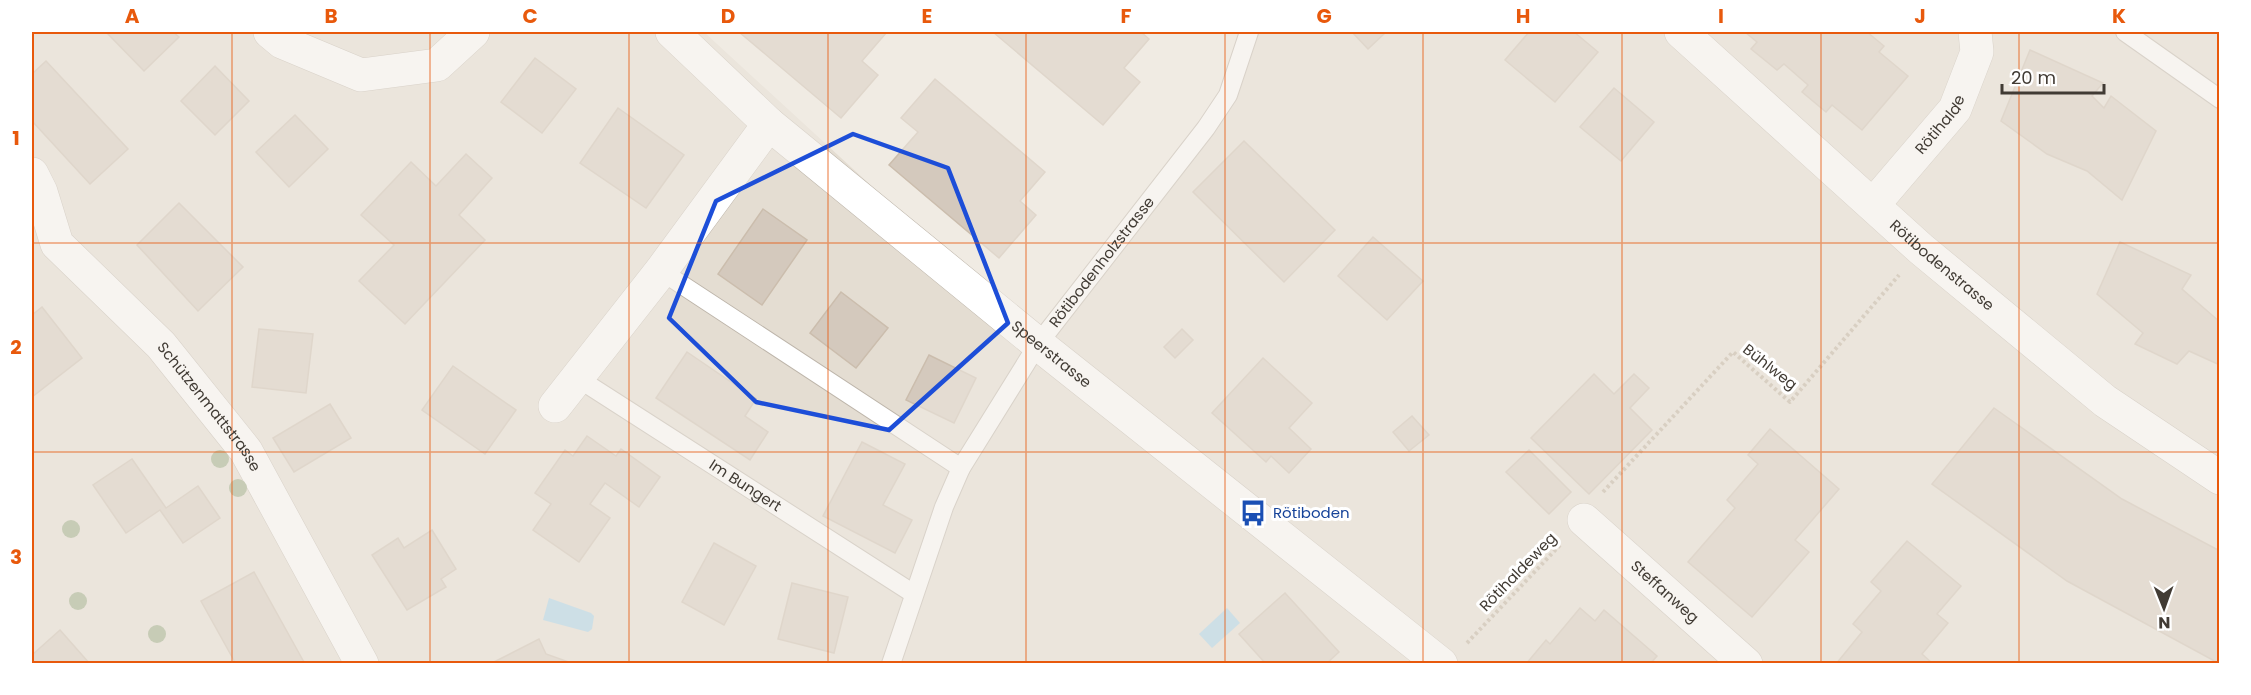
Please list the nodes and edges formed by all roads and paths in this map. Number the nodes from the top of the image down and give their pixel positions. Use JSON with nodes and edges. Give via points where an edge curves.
{"nodes":[{"id":1,"x":270,"y":32,"type":"edge"},
{"id":2,"x":473,"y":32,"type":"edge"},
{"id":3,"x":672,"y":32,"type":"edge"},
{"id":4,"x":1249,"y":32,"type":"edge"},
{"id":5,"x":1681,"y":32,"type":"edge"},
{"id":6,"x":1975,"y":32,"type":"edge"},
{"id":7,"x":2125,"y":32,"type":"edge"},
{"id":8,"x":2220,"y":99,"type":"edge"},
{"id":9,"x":769,"y":124,"type":"junction"},
{"id":10,"x":32,"y":174,"type":"edge"},
{"id":11,"x":1874,"y":205,"type":"junction"},
{"id":12,"x":1921,"y":249,"type":"junction"},
{"id":13,"x":661,"y":271,"type":"junction"},
{"id":14,"x":1038,"y":344,"type":"junction"},
{"id":15,"x":576,"y":377,"type":"junction"},
{"id":16,"x":555,"y":406,"type":"dead end"},
{"id":17,"x":961,"y":468,"type":"junction"},
{"id":18,"x":2220,"y":478,"type":"edge"},
{"id":19,"x":1607,"y":497,"type":"dead end"},
{"id":20,"x":1584,"y":520,"type":"joint"},
{"id":21,"x":914,"y":594,"type":"junction"},
{"id":22,"x":1470,"y":639,"type":"dead end"},
{"id":23,"x":362,"y":663,"type":"edge"},
{"id":24,"x":891,"y":663,"type":"edge"},
{"id":25,"x":1441,"y":663,"type":"edge"},
{"id":26,"x":1746,"y":663,"type":"edge"}],
"edges":[{"from":1,"to":2,"type":"street","via":[[282,42],[361,75],[437,65]]},
{"from":3,"to":9,"type":"street","name":"Speerstrasse"},
{"from":4,"to":14,"type":"lane","name":"Rötibodenholzstrasse","via":[[1228,95],[1206,128]]},
{"from":5,"to":11,"type":"street","name":"Rötibodenstrasse"},
{"from":6,"to":11,"type":"street","name":"Rötihalde","via":[[1977,52],[1954,109]]},
{"from":7,"to":8,"type":"lane"},
{"from":9,"to":13,"type":"street"},
{"from":9,"to":14,"type":"street","name":"Speerstrasse"},
{"from":10,"to":23,"type":"street","name":"Schützenmattstrasse","via":[[57,244],[161,345],[246,452]]},
{"from":11,"to":12,"type":"street","name":"Rötibodenstrasse"},
{"from":12,"to":18,"type":"street","name":"Rötibodenstrasse","via":[[2105,401]]},
{"from":12,"to":19,"type":"path","name":"Bühlweg","via":[[1790,402],[1733,352],[1602,493]]},
{"from":13,"to":15,"type":"street"},
{"from":13,"to":17,"type":"lane"},
{"from":14,"to":17,"type":"lane","name":"Rötibodenholzstrasse"},
{"from":14,"to":25,"type":"street","name":"Speerstrasse"},
{"from":15,"to":16,"type":"street"},
{"from":15,"to":21,"type":"lane","name":"Im Bungert"},
{"from":17,"to":21,"type":"lane","name":"Rötibodenholzstrasse"},
{"from":20,"to":22,"type":"path","name":"Rötihaldeweg"},
{"from":20,"to":26,"type":"street","name":"Steffanweg"},
{"from":21,"to":24,"type":"lane","name":"Rötibodenholzstrasse"}]}
